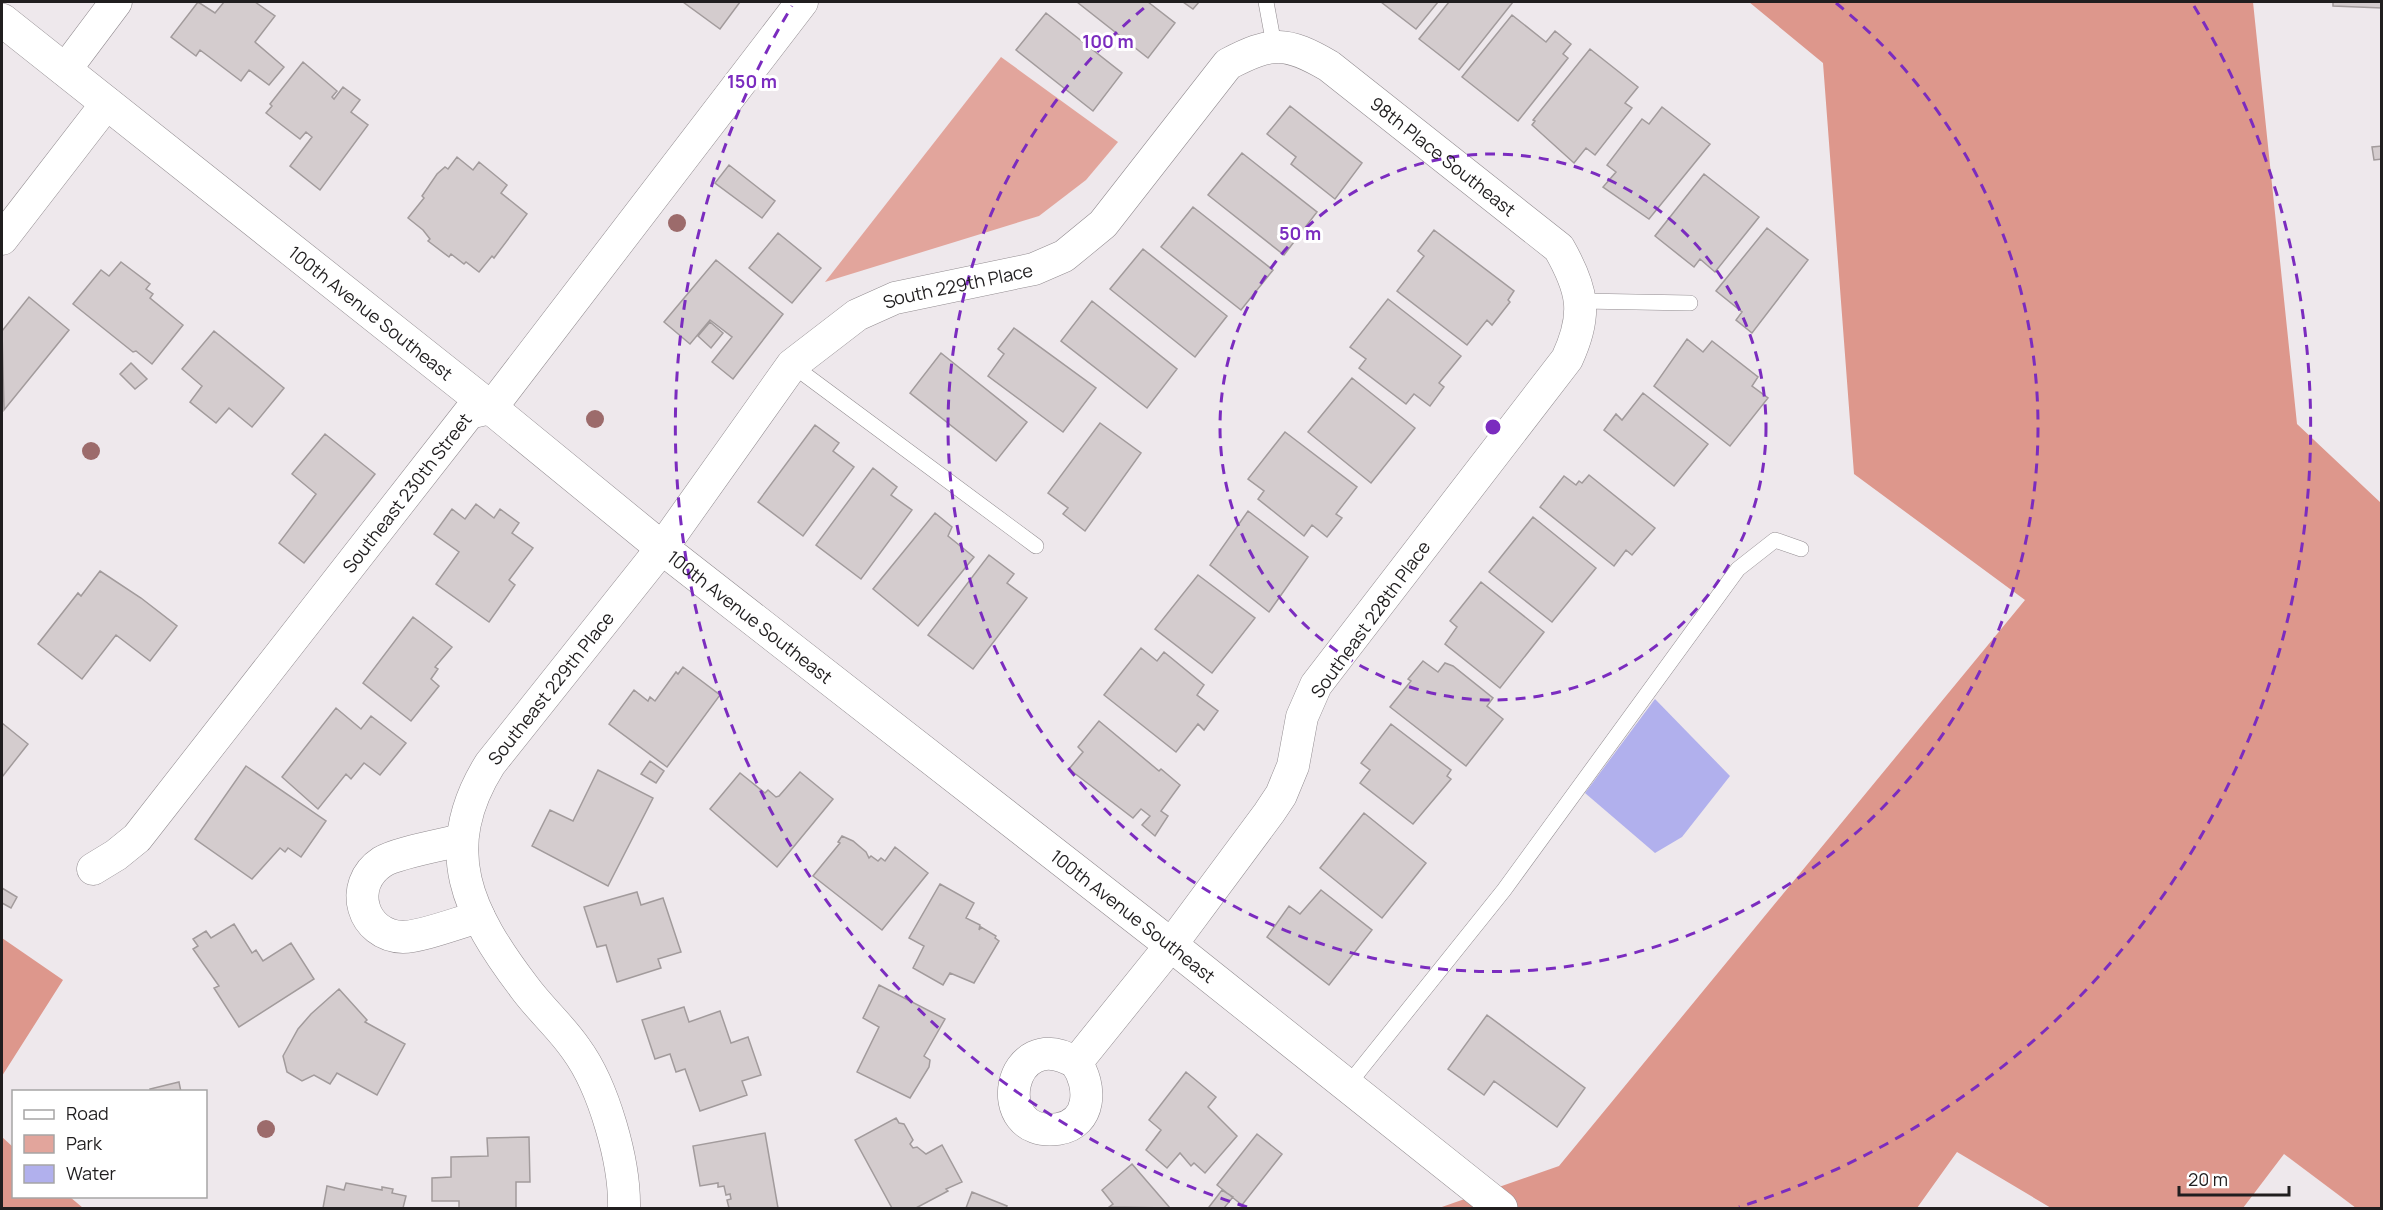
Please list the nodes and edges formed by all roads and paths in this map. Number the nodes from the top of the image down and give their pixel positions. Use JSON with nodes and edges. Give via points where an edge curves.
{"nodes":[{"id":1,"x":116,"y":2,"type":"edge"},
{"id":2,"x":802,"y":2,"type":"edge"},
{"id":3,"x":1266,"y":2,"type":"edge"},
{"id":4,"x":2,"y":20,"type":"edge"},
{"id":5,"x":1274,"y":45,"type":"junction"},
{"id":6,"x":65,"y":70,"type":"junction"},
{"id":7,"x":106,"y":103,"type":"junction"},
{"id":8,"x":2,"y":239,"type":"edge"},
{"id":9,"x":1581,"y":302,"type":"junction"},
{"id":10,"x":1690,"y":303,"type":"dead end"},
{"id":11,"x":792,"y":365,"type":"junction"},
{"id":12,"x":491,"y":408,"type":"junction"},
{"id":13,"x":1036,"y":546,"type":"dead end"},
{"id":14,"x":662,"y":548,"type":"junction"},
{"id":15,"x":1801,"y":549,"type":"dead end"},
{"id":16,"x":461,"y":840,"type":"junction"},
{"id":17,"x":93,"y":869,"type":"dead end"},
{"id":18,"x":479,"y":917,"type":"junction"},
{"id":19,"x":1171,"y":945,"type":"junction"},
{"id":20,"x":1076,"y":1063,"type":"dead end"},
{"id":21,"x":1347,"y":1086,"type":"junction"},
{"id":22,"x":624,"y":1209,"type":"edge"},
{"id":23,"x":1501,"y":1209,"type":"edge"}],
"edges":[{"from":1,"to":6,"type":"street"},
{"from":2,"to":12,"type":"street","name":"Southeast 230th Street"},
{"from":3,"to":5,"type":"lane"},
{"from":4,"to":6,"type":"street","name":"100th Avenue Southeast"},
{"from":5,"to":9,"type":"street","name":"98th Place Southeast","via":[[1306,52],[1329,66],[1559,248],[1575,276]]},
{"from":5,"to":11,"type":"street","name":"South 229th Place","via":[[1228,64],[1103,224],[1064,256],[1034,269],[895,298],[857,315]]},
{"from":6,"to":7,"type":"street","name":"100th Avenue Southeast"},
{"from":7,"to":8,"type":"street"},
{"from":7,"to":12,"type":"street","name":"100th Avenue Southeast"},
{"from":9,"to":10,"type":"lane"},
{"from":9,"to":19,"type":"street","name":"Southeast 228th Place","via":[[1578,334],[1567,359],[1316,685],[1302,717],[1293,766],[1281,795]]},
{"from":11,"to":13,"type":"lane"},
{"from":11,"to":14,"type":"street","name":"South 229th Place"},
{"from":12,"to":14,"type":"street","name":"100th Avenue Southeast"},
{"from":12,"to":17,"type":"street","name":"Southeast 230th Street","via":[[469,413],[137,837]]},
{"from":14,"to":16,"type":"street","name":"Southeast 229th Place","via":[[490,764],[474,789]]},
{"from":14,"to":19,"type":"street","name":"100th Avenue Southeast"},
{"from":15,"to":21,"type":"lane","via":[[1774,540],[1738,569],[1504,890]]},
{"from":16,"to":18,"type":"street","name":"Southeast 229th Place","via":[[465,885]]},
{"from":16,"to":18,"type":"street","via":[[383,861],[369,873],[361,897],[366,916],[384,932],[404,937]]},
{"from":18,"to":22,"type":"street","name":"Southeast 229th Place","via":[[524,987],[578,1051],[608,1114],[625,1189]]},
{"from":19,"to":20,"type":"street","name":"Southeast 228th Place"},
{"from":19,"to":21,"type":"street","name":"100th Avenue Southeast"},
{"from":21,"to":23,"type":"street","name":"100th Avenue Southeast"}]}
